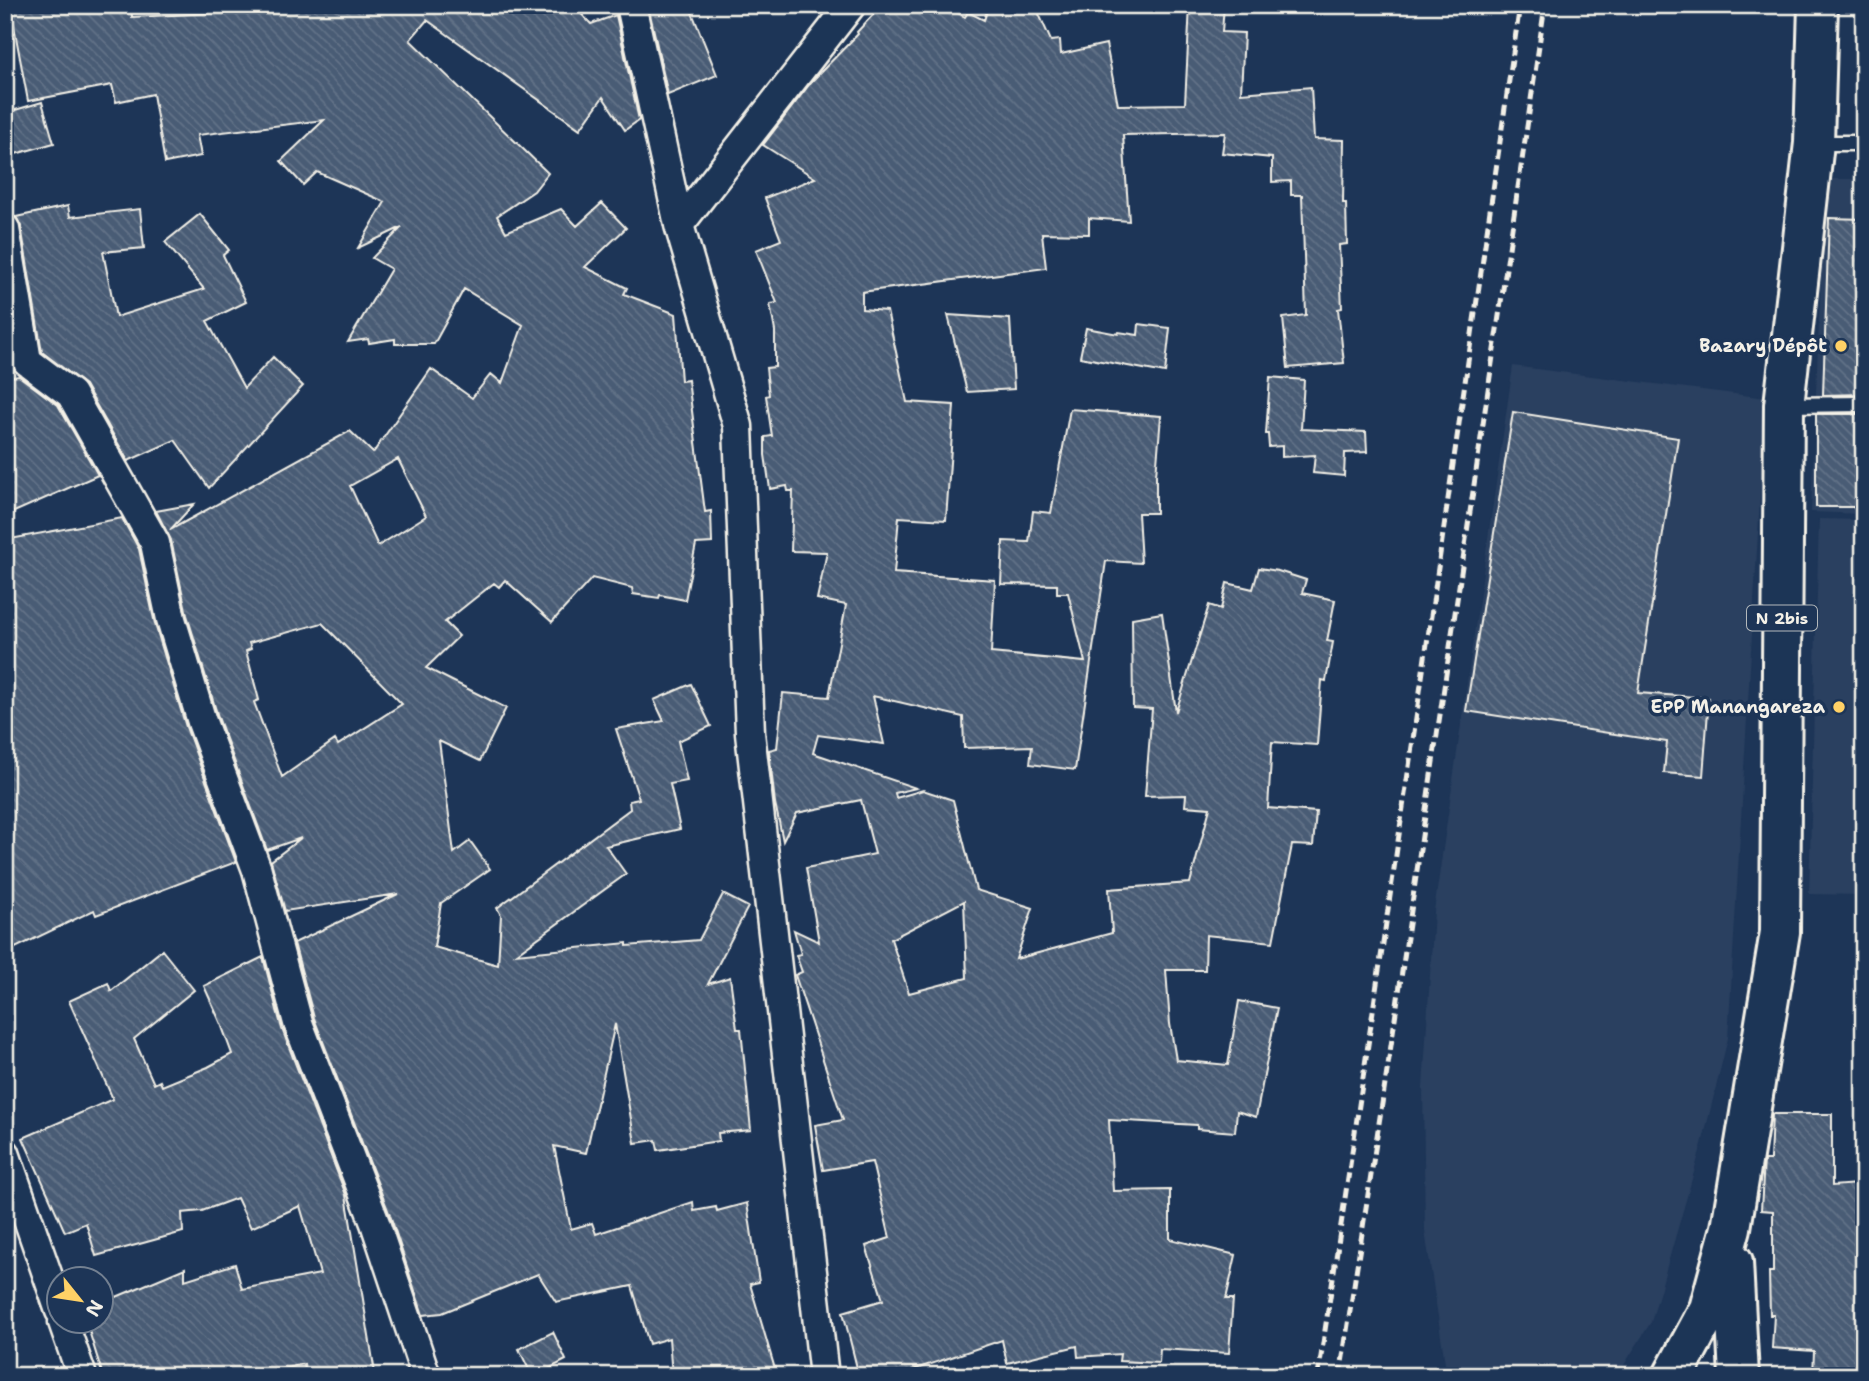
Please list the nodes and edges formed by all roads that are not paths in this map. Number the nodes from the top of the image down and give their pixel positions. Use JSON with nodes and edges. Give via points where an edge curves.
{"nodes":[{"id":1,"x":631,"y":5,"type":"edge"},
{"id":2,"x":851,"y":5,"type":"edge"},
{"id":3,"x":1818,"y":5,"type":"edge"},
{"id":4,"x":1814,"y":143,"type":"junction"},
{"id":5,"x":1864,"y":144,"type":"edge"},
{"id":6,"x":679,"y":225,"type":"junction"},
{"id":7,"x":5,"y":229,"type":"edge"},
{"id":8,"x":1864,"y":404,"type":"edge"},
{"id":9,"x":1784,"y":405,"type":"junction"},
{"id":10,"x":5,"y":1153,"type":"edge"},
{"id":11,"x":1731,"y":1228,"type":"junction"},
{"id":12,"x":46,"y":1271,"type":"edge"},
{"id":13,"x":68,"y":1336,"type":"edge"},
{"id":14,"x":82,"y":1376,"type":"edge"},
{"id":15,"x":426,"y":1376,"type":"edge"},
{"id":16,"x":824,"y":1376,"type":"edge"},
{"id":17,"x":1673,"y":1376,"type":"edge"},
{"id":18,"x":1740,"y":1376,"type":"edge"}],
"edges":[{"from":1,"to":6,"type":"street"},
{"from":2,"to":6,"type":"street"},
{"from":3,"to":4,"type":"main road","number":"N 2bis"},
{"from":4,"to":5,"type":"lane"},
{"from":4,"to":9,"type":"main road","number":"N 2bis"},
{"from":6,"to":16,"type":"street","via":[[738,426],[750,733]]},
{"from":7,"to":15,"type":"street","via":[[27,361],[71,394],[155,543],[171,619],[202,722],[257,870],[298,1023],[375,1223]]},
{"from":8,"to":9,"type":"lane"},
{"from":9,"to":11,"type":"main road","number":"N 2bis","via":[[1780,932]]},
{"from":10,"to":12,"type":"street"},
{"from":11,"to":17,"type":"main road","via":[[1709,1309]]},
{"from":11,"to":18,"type":"main road"},
{"from":13,"to":14,"type":"street"}]}
